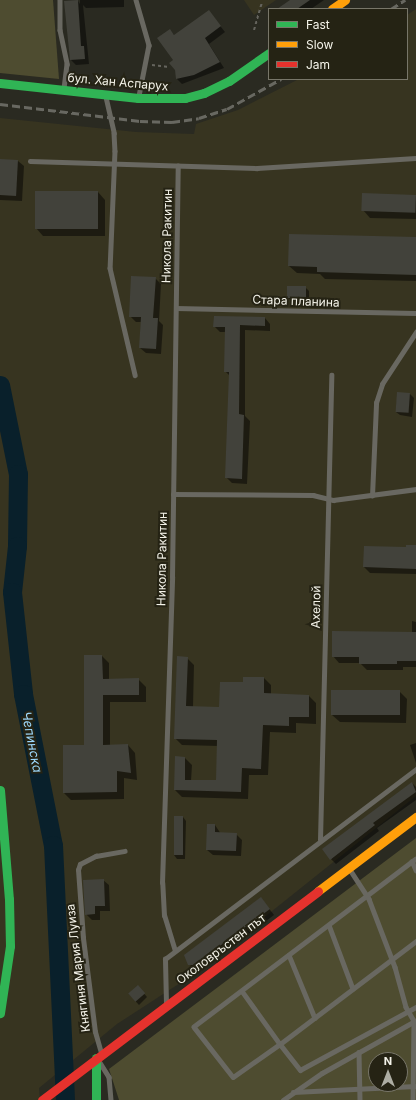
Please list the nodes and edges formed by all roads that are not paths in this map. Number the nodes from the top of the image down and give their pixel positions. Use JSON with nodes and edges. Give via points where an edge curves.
{"nodes":[{"id":1,"x":60,"y":0,"type":"edge"},
{"id":2,"x":136,"y":0,"type":"edge"},
{"id":3,"x":345,"y":0,"type":"edge"},
{"id":4,"x":333,"y":8,"type":"edge"},
{"id":5,"x":268,"y":54,"type":"edge"},
{"id":6,"x":0,"y":83,"type":"edge"},
{"id":7,"x":64,"y":89,"type":"junction"},
{"id":8,"x":106,"y":95,"type":"junction"},
{"id":9,"x":138,"y":98,"type":"junction"},
{"id":10,"x":416,"y":158,"type":"edge"},
{"id":11,"x":30,"y":161,"type":"dead end"},
{"id":12,"x":115,"y":164,"type":"junction"},
{"id":13,"x":178,"y":166,"type":"junction"},
{"id":14,"x":176,"y":308,"type":"junction"},
{"id":15,"x":416,"y":313,"type":"edge"},
{"id":16,"x":416,"y":332,"type":"edge"},
{"id":17,"x":135,"y":375,"type":"dead end"},
{"id":18,"x":331,"y":375,"type":"dead end"},
{"id":19,"x":416,"y":489,"type":"edge"},
{"id":20,"x":173,"y":494,"type":"junction"},
{"id":21,"x":372,"y":496,"type":"junction"},
{"id":22,"x":327,"y":499,"type":"junction"},
{"id":23,"x":416,"y":769,"type":"edge"},
{"id":24,"x":0,"y":790,"type":"edge"},
{"id":25,"x":416,"y":817,"type":"edge"},
{"id":26,"x":320,"y":840,"type":"junction"},
{"id":27,"x":125,"y":851,"type":"dead end"},
{"id":28,"x":414,"y":860,"type":"edge"},
{"id":29,"x":349,"y":868,"type":"junction"},
{"id":30,"x":416,"y":870,"type":"edge"},
{"id":31,"x":368,"y":896,"type":"junction"},
{"id":32,"x":329,"y":925,"type":"junction"},
{"id":33,"x":416,"y":942,"type":"edge"},
{"id":34,"x":175,"y":951,"type":"junction"},
{"id":35,"x":289,"y":955,"type":"junction"},
{"id":36,"x":392,"y":959,"type":"junction"},
{"id":37,"x":353,"y":989,"type":"junction"},
{"id":38,"x":242,"y":991,"type":"junction"},
{"id":39,"x":166,"y":1006,"type":"junction"},
{"id":40,"x":416,"y":1007,"type":"edge"},
{"id":41,"x":410,"y":1011,"type":"junction"},
{"id":42,"x":0,"y":1013,"type":"edge"},
{"id":43,"x":315,"y":1018,"type":"junction"},
{"id":44,"x":415,"y":1021,"type":"edge"},
{"id":45,"x":280,"y":1044,"type":"junction"},
{"id":46,"x":359,"y":1052,"type":"junction"},
{"id":47,"x":99,"y":1057,"type":"junction"},
{"id":48,"x":415,"y":1086,"type":"edge"},
{"id":49,"x":360,"y":1089,"type":"junction"},
{"id":50,"x":293,"y":1092,"type":"junction"},
{"id":51,"x":286,"y":1099,"type":"edge"},
{"id":52,"x":42,"y":1100,"type":"edge"},
{"id":53,"x":96,"y":1100,"type":"edge"},
{"id":54,"x":111,"y":1100,"type":"edge"},
{"id":55,"x":360,"y":1100,"type":"edge"},
{"id":56,"x":413,"y":1100,"type":"edge"}],
"edges":[{"from":1,"to":7,"type":"lane","via":[[60,30],[67,64]]},
{"from":2,"to":9,"type":"lane","via":[[150,45]]},
{"from":3,"to":4,"type":"street"},
{"from":5,"to":9,"type":"street","name":"бул. Хан Аспарух","via":[[229,81],[204,93],[185,98]]},
{"from":6,"to":7,"type":"street","name":"бул. Хан Аспарух"},
{"from":7,"to":8,"type":"street","name":"бул. Хан Аспарух"},
{"from":8,"to":9,"type":"street","name":"бул. Хан Аспарух"},
{"from":8,"to":12,"type":"lane","via":[[114,133]]},
{"from":10,"to":13,"type":"lane","via":[[257,168]]},
{"from":11,"to":12,"type":"lane"},
{"from":12,"to":13,"type":"lane"},
{"from":12,"to":17,"type":"lane","via":[[110,268]]},
{"from":13,"to":14,"type":"lane","name":"Никола Ракитин"},
{"from":14,"to":15,"type":"lane","name":"Стара планина"},
{"from":14,"to":20,"type":"lane","name":"Никола Ракитин"},
{"from":16,"to":21,"type":"lane","via":[[382,384],[376,403]]},
{"from":18,"to":22,"type":"lane","name":"Ахелой"},
{"from":19,"to":21,"type":"lane"},
{"from":20,"to":22,"type":"lane","via":[[313,495]]},
{"from":20,"to":34,"type":"lane","name":"Никола Ракитин","via":[[162,883],[164,916]]},
{"from":21,"to":22,"type":"lane"},
{"from":22,"to":26,"type":"lane","name":"Ахелой"},
{"from":23,"to":26,"type":"lane"},
{"from":24,"to":42,"type":"street","via":[[10,946]]},
{"from":25,"to":29,"type":"street","name":"Околовръстен път"},
{"from":26,"to":34,"type":"lane"},
{"from":27,"to":47,"type":"lane","name":"Княгиня Мария Луиза","via":[[96,856],[80,864],[78,878]]},
{"from":28,"to":30,"type":"lane"},
{"from":28,"to":31,"type":"lane"},
{"from":29,"to":31,"type":"lane"},
{"from":29,"to":39,"type":"street","name":"Околовръстен път"},
{"from":31,"to":32,"type":"lane"},
{"from":31,"to":36,"type":"lane"},
{"from":32,"to":35,"type":"lane"},
{"from":32,"to":37,"type":"lane"},
{"from":33,"to":36,"type":"lane"},
{"from":34,"to":39,"type":"lane","via":[[165,959]]},
{"from":35,"to":38,"type":"lane"},
{"from":35,"to":43,"type":"lane"},
{"from":36,"to":37,"type":"lane"},
{"from":36,"to":41,"type":"lane"},
{"from":37,"to":43,"type":"lane"},
{"from":38,"to":45,"type":"lane"},
{"from":38,"to":45,"type":"lane","via":[[194,1026],[233,1078]]},
{"from":39,"to":47,"type":"street","name":"Околовръстен път"},
{"from":40,"to":41,"type":"lane"},
{"from":41,"to":44,"type":"lane"},
{"from":41,"to":45,"type":"lane","via":[[300,1070]]},
{"from":43,"to":45,"type":"lane"},
{"from":44,"to":46,"type":"lane"},
{"from":44,"to":48,"type":"lane"},
{"from":46,"to":49,"type":"lane"},
{"from":46,"to":50,"type":"lane"},
{"from":47,"to":52,"type":"street","name":"Околовръстен път"},
{"from":47,"to":53,"type":"street"},
{"from":47,"to":54,"type":"lane","via":[[109,1077]]},
{"from":48,"to":49,"type":"lane"},
{"from":48,"to":56,"type":"lane"},
{"from":49,"to":50,"type":"lane"},
{"from":49,"to":55,"type":"lane"},
{"from":50,"to":51,"type":"lane"}]}
